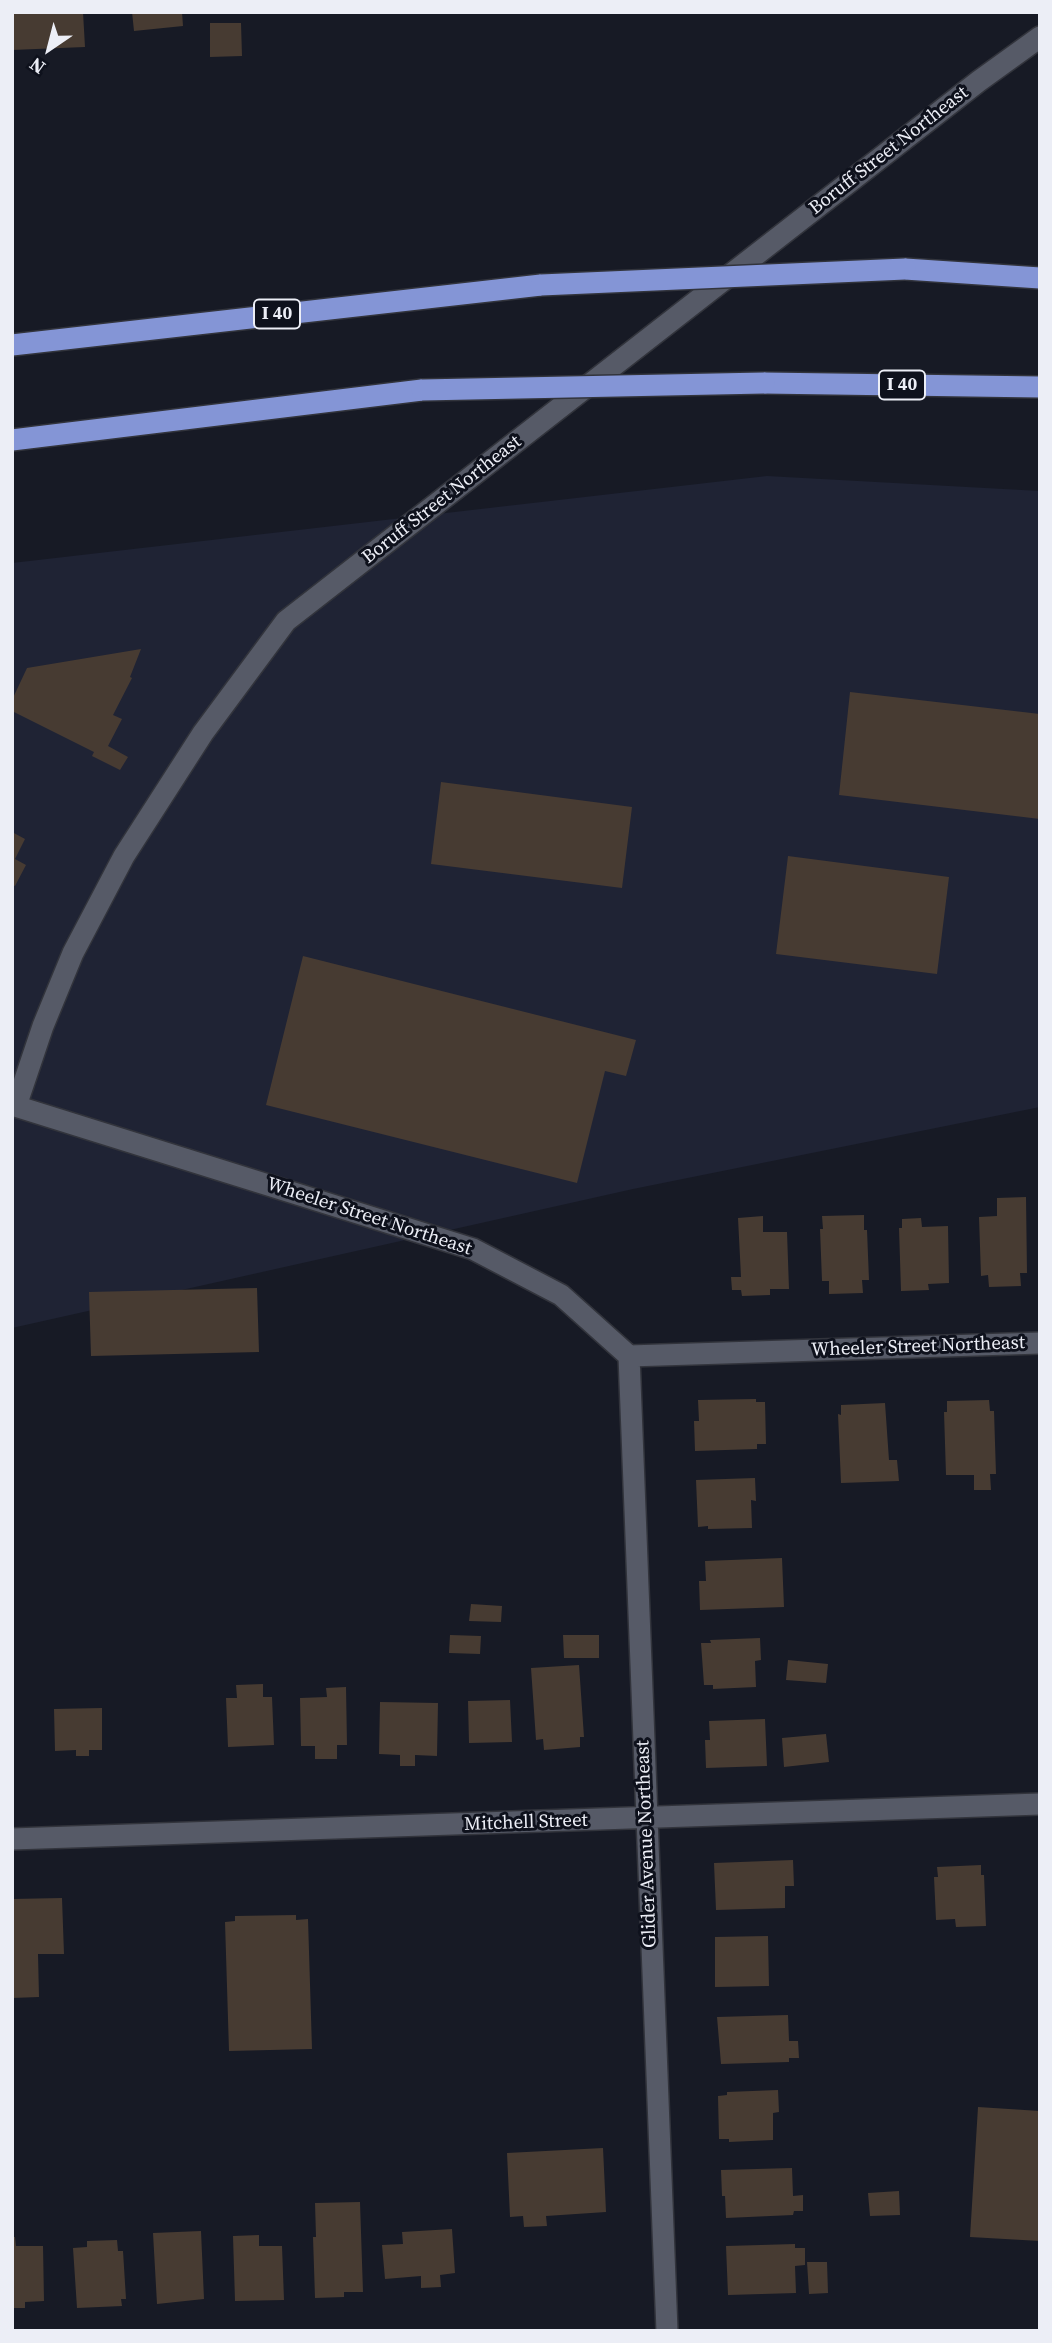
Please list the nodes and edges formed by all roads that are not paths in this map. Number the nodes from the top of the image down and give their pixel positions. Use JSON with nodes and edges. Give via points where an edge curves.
{"nodes":[{"id":1,"x":1040,"y":37,"type":"edge"},
{"id":2,"x":1040,"y":278,"type":"edge"},
{"id":3,"x":12,"y":345,"type":"edge"},
{"id":4,"x":1040,"y":387,"type":"edge"},
{"id":5,"x":12,"y":440,"type":"edge"},
{"id":6,"x":14,"y":1106,"type":"edge"},
{"id":7,"x":1040,"y":1343,"type":"edge"},
{"id":8,"x":629,"y":1356,"type":"junction"},
{"id":9,"x":1040,"y":1804,"type":"edge"},
{"id":10,"x":646,"y":1819,"type":"junction"},
{"id":11,"x":12,"y":1839,"type":"edge"},
{"id":12,"x":667,"y":2331,"type":"edge"}],
"edges":[{"from":1,"to":6,"type":"street","name":"Boruff Street Northeast","via":[[286,621],[203,733],[124,856],[73,953]]},
{"from":2,"to":3,"type":"highway","number":"I 40","bridge":true,"via":[[905,269],[541,285]]},
{"from":4,"to":5,"type":"highway","number":"I 40","bridge":true,"via":[[764,383],[422,390]]},
{"from":6,"to":8,"type":"street","name":"Wheeler Street Northeast","via":[[473,1249],[561,1295]]},
{"from":7,"to":8,"type":"street","name":"Wheeler Street Northeast"},
{"from":8,"to":10,"type":"street","name":"Glider Avenue Northeast"},
{"from":9,"to":10,"type":"street","name":"Mitchell Street"},
{"from":10,"to":11,"type":"street","name":"Mitchell Street"},
{"from":10,"to":12,"type":"street","name":"Glider Avenue Northeast"}]}
